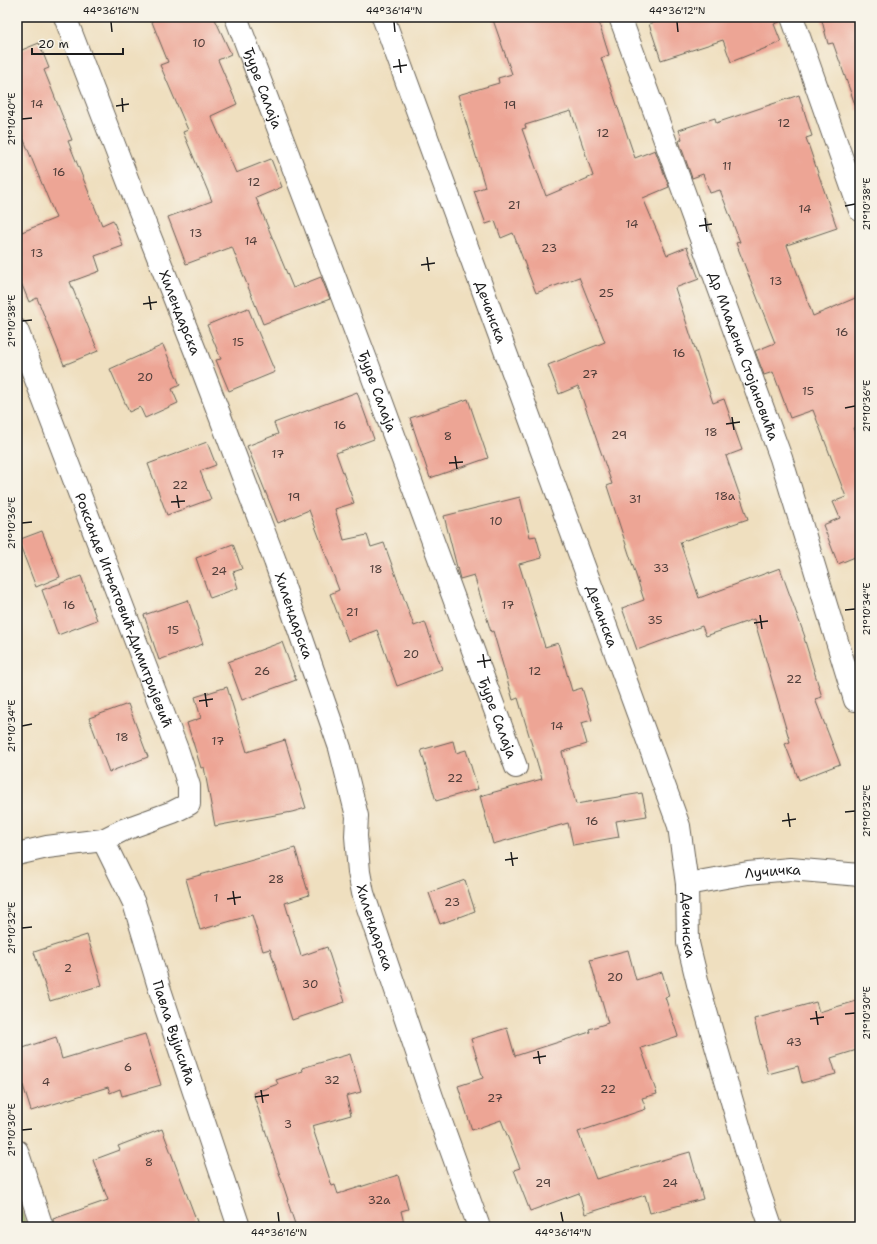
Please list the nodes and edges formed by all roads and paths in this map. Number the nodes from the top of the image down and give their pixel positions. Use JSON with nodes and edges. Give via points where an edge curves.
{"nodes":[{"id":1,"x":65,"y":17,"type":"edge"},
{"id":2,"x":236,"y":17,"type":"edge"},
{"id":3,"x":383,"y":17,"type":"edge"},
{"id":4,"x":620,"y":17,"type":"edge"},
{"id":5,"x":792,"y":17,"type":"edge"},
{"id":6,"x":860,"y":210,"type":"edge"},
{"id":7,"x":17,"y":330,"type":"edge"},
{"id":8,"x":855,"y":700,"type":"dead end"},
{"id":9,"x":516,"y":767,"type":"dead end"},
{"id":10,"x":103,"y":840,"type":"junction"},
{"id":11,"x":17,"y":854,"type":"edge"},
{"id":12,"x":860,"y":875,"type":"edge"},
{"id":13,"x":687,"y":884,"type":"junction"},
{"id":14,"x":17,"y":1151,"type":"edge"},
{"id":15,"x":42,"y":1227,"type":"edge"},
{"id":16,"x":239,"y":1227,"type":"edge"},
{"id":17,"x":478,"y":1227,"type":"edge"},
{"id":18,"x":771,"y":1227,"type":"edge"}],
"edges":[{"from":1,"to":17,"type":"street","name":"Хилендарска","via":[[264,532],[340,748],[357,816],[356,836],[363,893]]},
{"from":2,"to":9,"type":"street","name":"Ђуре Салаја","via":[[367,362]]},
{"from":3,"to":13,"type":"street","name":"Дечанска","via":[[679,826]]},
{"from":4,"to":8,"type":"street","name":"Др Младена Стојановића","via":[[781,458]]},
{"from":5,"to":6,"type":"street"},
{"from":7,"to":10,"type":"street","name":"Роксанде Игњатовић-Димитријевић","via":[[189,786],[189,804]]},
{"from":10,"to":11,"type":"street","via":[[47,847]]},
{"from":10,"to":16,"type":"street","name":"Павла Вујисића","via":[[134,903],[159,987]]},
{"from":12,"to":13,"type":"street","name":"Лучичка","via":[[790,869],[748,873]]},
{"from":13,"to":18,"type":"street","name":"Дечанска","via":[[688,943],[698,984]]},
{"from":14,"to":15,"type":"street"}]}
